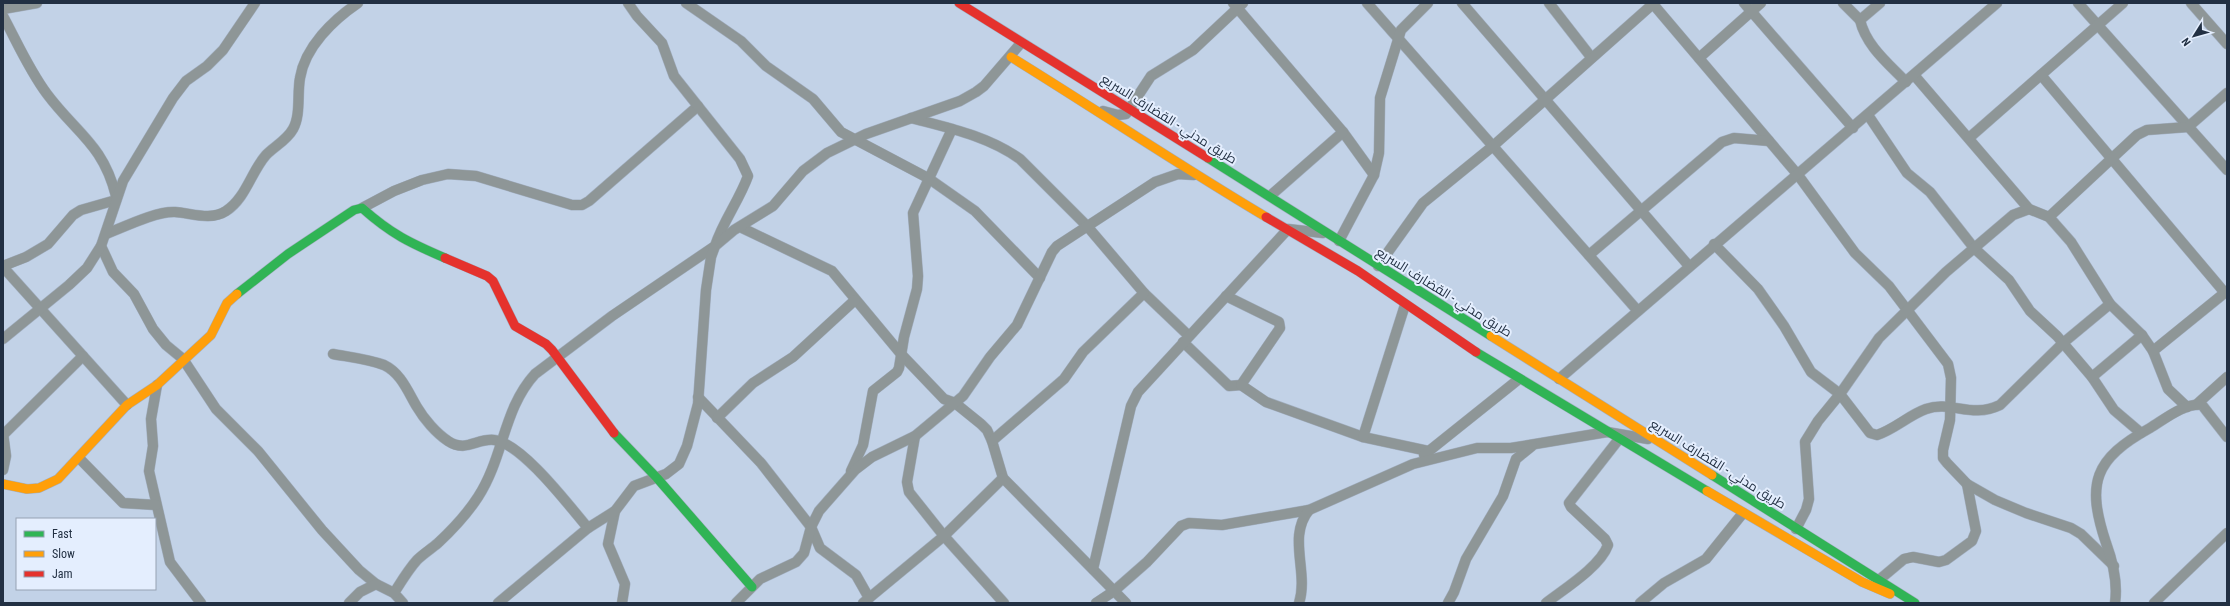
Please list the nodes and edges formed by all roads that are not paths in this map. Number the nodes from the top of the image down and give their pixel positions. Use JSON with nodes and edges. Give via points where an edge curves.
{"nodes":[{"id":1,"x":37,"y":3,"type":"edge"},
{"id":2,"x":255,"y":3,"type":"edge"},
{"id":3,"x":358,"y":3,"type":"edge"},
{"id":4,"x":628,"y":3,"type":"edge"},
{"id":5,"x":686,"y":3,"type":"edge"},
{"id":6,"x":959,"y":3,"type":"edge"},
{"id":7,"x":1366,"y":3,"type":"edge"},
{"id":8,"x":1428,"y":3,"type":"edge"},
{"id":9,"x":1462,"y":3,"type":"edge"},
{"id":10,"x":1549,"y":3,"type":"edge"},
{"id":11,"x":1744,"y":3,"type":"edge"},
{"id":12,"x":1762,"y":3,"type":"edge"},
{"id":13,"x":1843,"y":3,"type":"edge"},
{"id":14,"x":1880,"y":3,"type":"edge"},
{"id":15,"x":1997,"y":3,"type":"edge"},
{"id":16,"x":2078,"y":3,"type":"edge"},
{"id":17,"x":2124,"y":3,"type":"edge"},
{"id":18,"x":2191,"y":3,"type":"edge"},
{"id":19,"x":1238,"y":4,"type":"edge"},
{"id":20,"x":1653,"y":4,"type":"edge"},
{"id":21,"x":3,"y":8,"type":"edge"},
{"id":22,"x":1752,"y":12,"type":"junction"},
{"id":23,"x":3,"y":16,"type":"edge"},
{"id":24,"x":1860,"y":20,"type":"junction"},
{"id":25,"x":2099,"y":26,"type":"junction"},
{"id":26,"x":1398,"y":39,"type":"junction"},
{"id":27,"x":1021,"y":43,"type":"junction"},
{"id":28,"x":2227,"y":44,"type":"edge"},
{"id":29,"x":1011,"y":57,"type":"junction"},
{"id":30,"x":1591,"y":57,"type":"junction"},
{"id":31,"x":1698,"y":58,"type":"junction"},
{"id":32,"x":1914,"y":75,"type":"junction"},
{"id":33,"x":2041,"y":75,"type":"junction"},
{"id":34,"x":1906,"y":82,"type":"junction"},
{"id":35,"x":2227,"y":93,"type":"edge"},
{"id":36,"x":1545,"y":99,"type":"junction"},
{"id":37,"x":698,"y":106,"type":"junction"},
{"id":38,"x":1094,"y":108,"type":"junction"},
{"id":39,"x":1130,"y":111,"type":"junction"},
{"id":40,"x":1868,"y":115,"type":"junction"},
{"id":41,"x":911,"y":118,"type":"junction"},
{"id":42,"x":2188,"y":127,"type":"junction"},
{"id":43,"x":1853,"y":128,"type":"junction"},
{"id":44,"x":952,"y":129,"type":"junction"},
{"id":45,"x":1343,"y":132,"type":"junction"},
{"id":46,"x":1969,"y":138,"type":"junction"},
{"id":47,"x":854,"y":140,"type":"junction"},
{"id":48,"x":1770,"y":141,"type":"junction"},
{"id":49,"x":1493,"y":146,"type":"junction"},
{"id":50,"x":2113,"y":160,"type":"junction"},
{"id":51,"x":2227,"y":170,"type":"edge"},
{"id":52,"x":1194,"y":175,"type":"junction"},
{"id":53,"x":1374,"y":175,"type":"junction"},
{"id":54,"x":1798,"y":175,"type":"junction"},
{"id":55,"x":928,"y":178,"type":"junction"},
{"id":56,"x":1270,"y":196,"type":"junction"},
{"id":57,"x":116,"y":198,"type":"junction"},
{"id":58,"x":362,"y":208,"type":"junction"},
{"id":59,"x":2030,"y":209,"type":"junction"},
{"id":60,"x":1642,"y":210,"type":"junction"},
{"id":61,"x":2049,"y":217,"type":"junction"},
{"id":62,"x":1087,"y":226,"type":"junction"},
{"id":63,"x":740,"y":227,"type":"junction"},
{"id":64,"x":1288,"y":229,"type":"junction"},
{"id":65,"x":1327,"y":233,"type":"junction"},
{"id":66,"x":106,"y":234,"type":"junction"},
{"id":67,"x":1339,"y":241,"type":"junction"},
{"id":68,"x":1714,"y":244,"type":"junction"},
{"id":69,"x":101,"y":246,"type":"junction"},
{"id":70,"x":715,"y":246,"type":"junction"},
{"id":71,"x":1974,"y":248,"type":"junction"},
{"id":72,"x":1589,"y":255,"type":"junction"},
{"id":73,"x":1378,"y":266,"type":"junction"},
{"id":74,"x":1689,"y":266,"type":"junction"},
{"id":75,"x":3,"y":267,"type":"edge"},
{"id":76,"x":1040,"y":278,"type":"junction"},
{"id":77,"x":2226,"y":292,"type":"edge"},
{"id":78,"x":1144,"y":293,"type":"junction"},
{"id":79,"x":1226,"y":296,"type":"junction"},
{"id":80,"x":855,"y":300,"type":"junction"},
{"id":81,"x":2110,"y":304,"type":"junction"},
{"id":82,"x":1405,"y":305,"type":"junction"},
{"id":83,"x":39,"y":309,"type":"junction"},
{"id":84,"x":1637,"y":310,"type":"junction"},
{"id":85,"x":1907,"y":311,"type":"junction"},
{"id":86,"x":2142,"y":336,"type":"junction"},
{"id":87,"x":3,"y":339,"type":"edge"},
{"id":88,"x":1186,"y":339,"type":"junction"},
{"id":89,"x":2063,"y":342,"type":"junction"},
{"id":90,"x":2153,"y":351,"type":"junction"},
{"id":91,"x":333,"y":354,"type":"dead end"},
{"id":92,"x":901,"y":354,"type":"junction"},
{"id":93,"x":83,"y":356,"type":"junction"},
{"id":94,"x":557,"y":357,"type":"junction"},
{"id":95,"x":183,"y":359,"type":"junction"},
{"id":96,"x":2092,"y":377,"type":"junction"},
{"id":97,"x":2227,"y":377,"type":"edge"},
{"id":98,"x":1559,"y":379,"type":"junction"},
{"id":99,"x":1519,"y":380,"type":"junction"},
{"id":100,"x":157,"y":385,"type":"junction"},
{"id":101,"x":1241,"y":385,"type":"junction"},
{"id":102,"x":1840,"y":394,"type":"junction"},
{"id":103,"x":698,"y":397,"type":"junction"},
{"id":104,"x":955,"y":403,"type":"junction"},
{"id":105,"x":2197,"y":404,"type":"junction"},
{"id":106,"x":127,"y":405,"type":"junction"},
{"id":107,"x":2187,"y":407,"type":"junction"},
{"id":108,"x":1950,"y":408,"type":"junction"},
{"id":109,"x":718,"y":418,"type":"junction"},
{"id":110,"x":1607,"y":432,"type":"junction"},
{"id":111,"x":2141,"y":432,"type":"junction"},
{"id":112,"x":4,"y":434,"type":"edge"},
{"id":113,"x":915,"y":436,"type":"junction"},
{"id":114,"x":1363,"y":437,"type":"junction"},
{"id":115,"x":2227,"y":437,"type":"edge"},
{"id":116,"x":1619,"y":439,"type":"junction"},
{"id":117,"x":1656,"y":440,"type":"junction"},
{"id":118,"x":992,"y":441,"type":"junction"},
{"id":119,"x":502,"y":442,"type":"junction"},
{"id":120,"x":1535,"y":444,"type":"junction"},
{"id":121,"x":1428,"y":451,"type":"junction"},
{"id":122,"x":79,"y":458,"type":"junction"},
{"id":123,"x":1413,"y":464,"type":"junction"},
{"id":124,"x":3,"y":470,"type":"edge"},
{"id":125,"x":849,"y":477,"type":"junction"},
{"id":126,"x":657,"y":478,"type":"junction"},
{"id":127,"x":1003,"y":478,"type":"junction"},
{"id":128,"x":3,"y":484,"type":"edge"},
{"id":129,"x":1967,"y":484,"type":"junction"},
{"id":130,"x":156,"y":505,"type":"junction"},
{"id":131,"x":615,"y":510,"type":"junction"},
{"id":132,"x":1309,"y":510,"type":"junction"},
{"id":133,"x":1743,"y":513,"type":"junction"},
{"id":134,"x":811,"y":527,"type":"junction"},
{"id":135,"x":588,"y":528,"type":"junction"},
{"id":136,"x":1796,"y":528,"type":"junction"},
{"id":137,"x":2227,"y":533,"type":"edge"},
{"id":138,"x":944,"y":536,"type":"junction"},
{"id":139,"x":2114,"y":566,"type":"junction"},
{"id":140,"x":1093,"y":569,"type":"junction"},
{"id":141,"x":1879,"y":580,"type":"junction"},
{"id":142,"x":376,"y":584,"type":"junction"},
{"id":143,"x":752,"y":587,"type":"junction"},
{"id":144,"x":1114,"y":591,"type":"junction"},
{"id":145,"x":394,"y":592,"type":"junction"},
{"id":146,"x":866,"y":600,"type":"edge"},
{"id":147,"x":1913,"y":602,"type":"edge"},
{"id":148,"x":201,"y":603,"type":"edge"},
{"id":149,"x":349,"y":603,"type":"edge"},
{"id":150,"x":403,"y":603,"type":"edge"},
{"id":151,"x":499,"y":603,"type":"edge"},
{"id":152,"x":622,"y":603,"type":"edge"},
{"id":153,"x":736,"y":603,"type":"edge"},
{"id":154,"x":1004,"y":603,"type":"edge"},
{"id":155,"x":1096,"y":603,"type":"edge"},
{"id":156,"x":1126,"y":603,"type":"edge"},
{"id":157,"x":1299,"y":603,"type":"edge"},
{"id":158,"x":1448,"y":603,"type":"edge"},
{"id":159,"x":1546,"y":603,"type":"edge"},
{"id":160,"x":1640,"y":603,"type":"edge"},
{"id":161,"x":2115,"y":603,"type":"edge"},
{"id":162,"x":2154,"y":603,"type":"edge"}],
"edges":[{"from":1,"to":21,"type":"street"},
{"from":2,"to":57,"type":"street","via":[[219,55],[178,90],[123,181]]},
{"from":3,"to":66,"type":"street","via":[[330,26],[314,45],[300,77],[293,130],[266,155],[245,191],[225,212],[212,215],[173,212],[161,214]]},
{"from":4,"to":37,"type":"street","via":[[662,43],[674,76]]},
{"from":5,"to":47,"type":"street","via":[[741,41],[772,71],[813,99],[833,125]]},
{"from":6,"to":27,"type":"main road","name":"طريق مدني - القضارف السريع"},
{"from":7,"to":26,"type":"street"},
{"from":8,"to":26,"type":"street","via":[[1404,26]]},
{"from":9,"to":36,"type":"street"},
{"from":10,"to":30,"type":"street"},
{"from":11,"to":22,"type":"street"},
{"from":12,"to":22,"type":"street"},
{"from":13,"to":24,"type":"street"},
{"from":14,"to":24,"type":"street"},
{"from":15,"to":32,"type":"street"},
{"from":16,"to":25,"type":"street"},
{"from":17,"to":25,"type":"street"},
{"from":18,"to":28,"type":"street"},
{"from":19,"to":39,"type":"street","via":[[1193,50],[1151,76]]},
{"from":19,"to":45,"type":"street"},
{"from":20,"to":30,"type":"street"},
{"from":20,"to":31,"type":"street"},
{"from":22,"to":31,"type":"street"},
{"from":22,"to":43,"type":"street"},
{"from":23,"to":57,"type":"street","via":[[37,80],[104,161],[111,174]]},
{"from":24,"to":34,"type":"street","via":[[1862,29],[1874,47]]},
{"from":25,"to":33,"type":"street"},
{"from":25,"to":42,"type":"street"},
{"from":26,"to":49,"type":"street"},
{"from":26,"to":53,"type":"street","via":[[1380,98],[1379,154]]},
{"from":27,"to":29,"type":"street"},
{"from":27,"to":39,"type":"main road","name":"طريق مدني - القضارف السريع"},
{"from":29,"to":38,"type":"main road"},
{"from":29,"to":41,"type":"street","via":[[976,92]]},
{"from":30,"to":36,"type":"street"},
{"from":31,"to":48,"type":"street"},
{"from":32,"to":34,"type":"street"},
{"from":32,"to":46,"type":"street"},
{"from":33,"to":46,"type":"street"},
{"from":33,"to":50,"type":"street"},
{"from":34,"to":40,"type":"street"},
{"from":35,"to":42,"type":"street"},
{"from":36,"to":49,"type":"street"},
{"from":36,"to":60,"type":"street"},
{"from":37,"to":58,"type":"street","via":[[582,205],[572,205],[476,176],[448,174],[394,190]]},
{"from":37,"to":70,"type":"street","via":[[740,158],[748,176]]},
{"from":38,"to":39,"type":"street","via":[[1122,115]]},
{"from":38,"to":52,"type":"main road"},
{"from":39,"to":56,"type":"main road","name":"طريق مدني - القضارف السريع"},
{"from":40,"to":43,"type":"street"},
{"from":40,"to":71,"type":"street","via":[[1907,174],[1930,192]]},
{"from":41,"to":44,"type":"street"},
{"from":41,"to":47,"type":"street"},
{"from":42,"to":50,"type":"street","via":[[2147,130],[2129,142]]},
{"from":42,"to":51,"type":"street"},
{"from":43,"to":54,"type":"street"},
{"from":44,"to":55,"type":"street"},
{"from":44,"to":62,"type":"street","via":[[977,136],[1008,150]]},
{"from":45,"to":53,"type":"street"},
{"from":45,"to":56,"type":"street"},
{"from":46,"to":59,"type":"street"},
{"from":47,"to":55,"type":"street"},
{"from":47,"to":63,"type":"street","via":[[814,161],[773,206]]},
{"from":48,"to":54,"type":"street"},
{"from":48,"to":60,"type":"street","via":[[1728,138]]},
{"from":49,"to":72,"type":"street"},
{"from":49,"to":73,"type":"street","via":[[1423,203]]},
{"from":50,"to":61,"type":"street"},
{"from":50,"to":77,"type":"street"},
{"from":52,"to":62,"type":"street","via":[[1178,174],[1155,182]]},
{"from":52,"to":64,"type":"main road"},
{"from":53,"to":67,"type":"street"},
{"from":54,"to":68,"type":"street"},
{"from":54,"to":85,"type":"street","via":[[1846,242],[1883,278]]},
{"from":55,"to":76,"type":"street","via":[[975,211]]},
{"from":55,"to":92,"type":"street","via":[[913,213],[918,276]]},
{"from":56,"to":65,"type":"main road","name":"طريق مدني - القضارف السريع"},
{"from":57,"to":66,"type":"street"},
{"from":57,"to":75,"type":"street","via":[[81,210],[73,215],[48,244]]},
{"from":58,"to":94,"type":"main road","via":[[385,228],[407,242],[487,276],[493,281],[515,326],[546,344]]},
{"from":58,"to":95,"type":"main road","via":[[354,210],[288,254],[237,294],[227,303],[211,335]]},
{"from":59,"to":61,"type":"street"},
{"from":59,"to":71,"type":"street","via":[[2013,214]]},
{"from":60,"to":72,"type":"street"},
{"from":60,"to":74,"type":"street"},
{"from":61,"to":81,"type":"street","via":[[2071,242]]},
{"from":62,"to":76,"type":"street","via":[[1057,246]]},
{"from":62,"to":78,"type":"street"},
{"from":63,"to":70,"type":"street"},
{"from":63,"to":80,"type":"street","via":[[795,255],[826,267]]},
{"from":64,"to":65,"type":"street"},
{"from":64,"to":79,"type":"street"},
{"from":64,"to":82,"type":"main road","via":[[1358,271]]},
{"from":65,"to":67,"type":"main road","name":"طريق مدني - القضارف السريع"},
{"from":66,"to":69,"type":"street"},
{"from":67,"to":73,"type":"main road","name":"طريق مدني - القضارف السريع"},
{"from":68,"to":74,"type":"street"},
{"from":68,"to":102,"type":"street","via":[[1758,289],[1784,326],[1811,372]]},
{"from":69,"to":83,"type":"street","via":[[78,277]]},
{"from":69,"to":95,"type":"street","via":[[113,272],[134,294],[153,329],[166,345]]},
{"from":70,"to":94,"type":"street"},
{"from":70,"to":103,"type":"street","via":[[706,290]]},
{"from":71,"to":85,"type":"street"},
{"from":71,"to":89,"type":"street","via":[[2009,280],[2030,311]]},
{"from":72,"to":84,"type":"street"},
{"from":73,"to":98,"type":"main road","name":"طريق مدني - القضارف السريع"},
{"from":74,"to":84,"type":"street"},
{"from":75,"to":83,"type":"street"},
{"from":76,"to":104,"type":"street","via":[[1017,325]]},
{"from":77,"to":90,"type":"street"},
{"from":78,"to":88,"type":"street"},
{"from":78,"to":118,"type":"street","via":[[1083,352],[1064,379]]},
{"from":79,"to":88,"type":"street"},
{"from":79,"to":101,"type":"street","via":[[1279,322],[1280,328]]},
{"from":80,"to":92,"type":"street"},
{"from":80,"to":109,"type":"street","via":[[793,357],[753,383]]},
{"from":81,"to":86,"type":"street"},
{"from":81,"to":89,"type":"street"},
{"from":82,"to":99,"type":"main road"},
{"from":82,"to":114,"type":"street"},
{"from":83,"to":87,"type":"street"},
{"from":83,"to":93,"type":"street"},
{"from":84,"to":98,"type":"street"},
{"from":85,"to":102,"type":"street","via":[[1879,338]]},
{"from":85,"to":108,"type":"street","via":[[1948,364],[1951,378]]},
{"from":86,"to":90,"type":"street"},
{"from":86,"to":96,"type":"street"},
{"from":88,"to":101,"type":"street","via":[[1221,380],[1229,386]]},
{"from":88,"to":140,"type":"street","via":[[1145,384],[1131,406]]},
{"from":89,"to":96,"type":"street"},
{"from":89,"to":108,"type":"street","via":[[2000,405],[1988,411]]},
{"from":90,"to":107,"type":"street","via":[[2164,383]]},
{"from":91,"to":119,"type":"street","via":[[384,366],[398,375],[418,409],[447,441],[470,446],[493,440]]},
{"from":92,"to":104,"type":"street","via":[[944,399]]},
{"from":92,"to":125,"type":"street","via":[[897,372],[873,391],[863,445]]},
{"from":93,"to":106,"type":"street"},
{"from":93,"to":112,"type":"street"},
{"from":94,"to":119,"type":"street","via":[[525,385],[512,410]]},
{"from":94,"to":126,"type":"main road","via":[[602,419]]},
{"from":95,"to":100,"type":"main road"},
{"from":95,"to":142,"type":"street","via":[[216,409],[258,451],[322,530]]},
{"from":96,"to":111,"type":"street","via":[[2114,410]]},
{"from":97,"to":105,"type":"street"},
{"from":98,"to":117,"type":"main road","name":"طريق مدني - القضارف السريع"},
{"from":99,"to":110,"type":"main road"},
{"from":99,"to":121,"type":"street"},
{"from":100,"to":106,"type":"main road"},
{"from":100,"to":130,"type":"street","via":[[151,420],[153,446],[148,467]]},
{"from":101,"to":114,"type":"street","via":[[1266,402]]},
{"from":102,"to":108,"type":"street","via":[[1870,433],[1877,435],[1926,409]]},
{"from":102,"to":136,"type":"street","via":[[1805,442],[1809,500]]},
{"from":103,"to":109,"type":"street"},
{"from":103,"to":126,"type":"street","via":[[692,429],[679,464]]},
{"from":104,"to":113,"type":"street"},
{"from":104,"to":118,"type":"street","via":[[987,430]]},
{"from":105,"to":107,"type":"street"},
{"from":105,"to":115,"type":"street","via":[[2207,409]]},
{"from":106,"to":122,"type":"main road"},
{"from":107,"to":111,"type":"street"},
{"from":108,"to":129,"type":"street","via":[[1943,458]]},
{"from":109,"to":134,"type":"street","via":[[761,463]]},
{"from":110,"to":116,"type":"main road"},
{"from":110,"to":117,"type":"street"},
{"from":110,"to":120,"type":"street"},
{"from":111,"to":139,"type":"street","via":[[2110,455],[2099,473],[2096,505]]},
{"from":112,"to":124,"type":"street","via":[[6,456]]},
{"from":113,"to":125,"type":"street","via":[[872,457]]},
{"from":113,"to":138,"type":"street","via":[[907,482],[909,492]]},
{"from":114,"to":121,"type":"street"},
{"from":116,"to":133,"type":"main road"},
{"from":116,"to":159,"type":"street","via":[[1569,504],[1605,540],[1608,545],[1606,550],[1591,568]]},
{"from":117,"to":136,"type":"main road","name":"طريق مدني - القضارف السريع"},
{"from":118,"to":127,"type":"street"},
{"from":119,"to":135,"type":"street","via":[[537,469]]},
{"from":119,"to":145,"type":"street","via":[[487,481],[469,509],[437,544],[417,560]]},
{"from":120,"to":123,"type":"street","via":[[1512,448],[1477,448]]},
{"from":120,"to":158,"type":"street","via":[[1516,460],[1503,496],[1466,559]]},
{"from":121,"to":123,"type":"street"},
{"from":122,"to":128,"type":"main road","via":[[47,486],[27,489]]},
{"from":122,"to":130,"type":"street","via":[[123,503]]},
{"from":123,"to":132,"type":"street"},
{"from":125,"to":134,"type":"street","via":[[820,511]]},
{"from":126,"to":131,"type":"street","via":[[634,486]]},
{"from":126,"to":143,"type":"main road"},
{"from":127,"to":138,"type":"street"},
{"from":127,"to":140,"type":"street"},
{"from":129,"to":139,"type":"street","via":[[2010,507],[2071,528],[2081,534]]},
{"from":129,"to":141,"type":"street","via":[[1976,531],[1972,541],[1946,560],[1939,562],[1913,557],[1904,559]]},
{"from":130,"to":148,"type":"street","via":[[170,562]]},
{"from":131,"to":135,"type":"street"},
{"from":131,"to":152,"type":"street","via":[[608,544],[625,584]]},
{"from":132,"to":144,"type":"street","via":[[1222,525],[1189,523],[1181,526],[1148,562]]},
{"from":132,"to":157,"type":"street","via":[[1303,517],[1299,532]]},
{"from":133,"to":147,"type":"main road","via":[[1862,582]]},
{"from":133,"to":160,"type":"street","via":[[1706,559],[1664,583]]},
{"from":134,"to":143,"type":"street","via":[[804,553],[796,562],[760,579]]},
{"from":134,"to":146,"type":"street","via":[[820,548],[856,575]]},
{"from":135,"to":151,"type":"street"},
{"from":136,"to":141,"type":"main road","name":"طريق مدني - القضارف السريع"},
{"from":137,"to":162,"type":"street"},
{"from":138,"to":146,"type":"street"},
{"from":138,"to":154,"type":"street"},
{"from":139,"to":161,"type":"street"},
{"from":140,"to":144,"type":"street"},
{"from":141,"to":147,"type":"main road","name":"طريق مدني - القضارف السريع"},
{"from":142,"to":145,"type":"street"},
{"from":142,"to":149,"type":"street","via":[[360,592]]},
{"from":143,"to":153,"type":"street"},
{"from":144,"to":155,"type":"street"},
{"from":144,"to":156,"type":"street"},
{"from":145,"to":150,"type":"street"}]}
